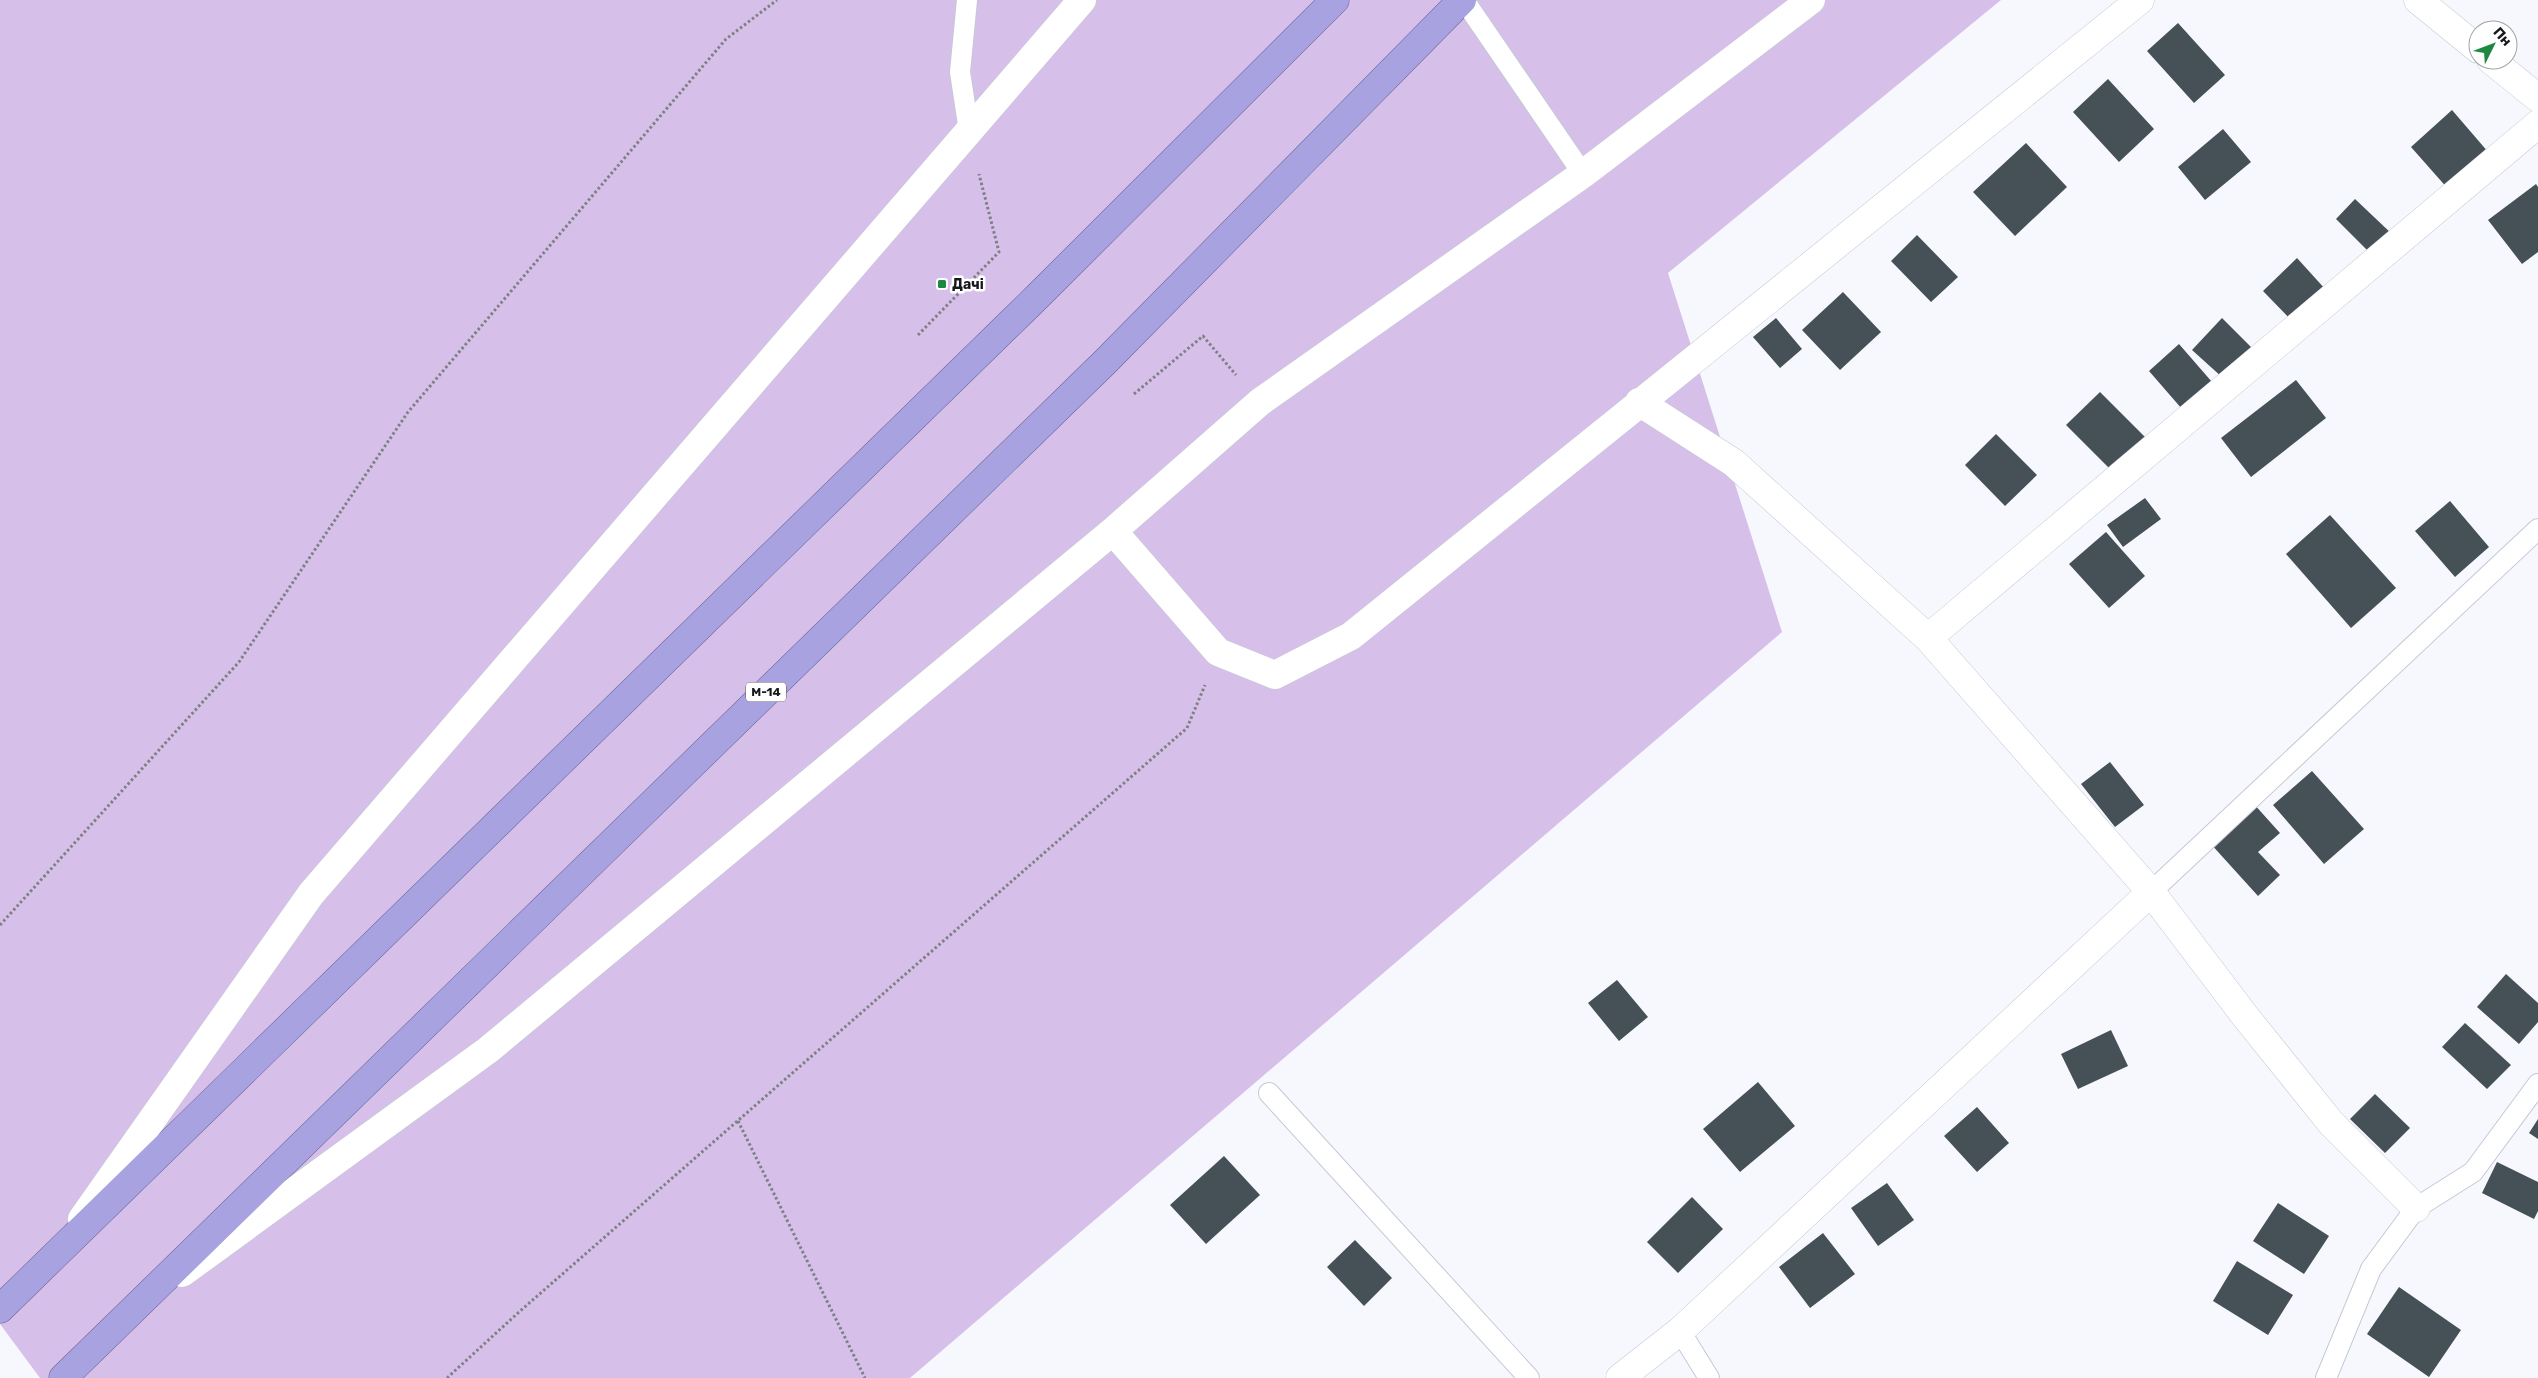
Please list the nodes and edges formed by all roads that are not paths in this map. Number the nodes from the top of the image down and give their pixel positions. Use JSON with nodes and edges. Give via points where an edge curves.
{"nodes":[{"id":1,"x":968,"y":0,"type":"edge"},
{"id":2,"x":1082,"y":0,"type":"edge"},
{"id":3,"x":1335,"y":0,"type":"edge"},
{"id":4,"x":1463,"y":0,"type":"edge"},
{"id":5,"x":1811,"y":0,"type":"edge"},
{"id":6,"x":2140,"y":0,"type":"edge"},
{"id":7,"x":2418,"y":0,"type":"edge"},
{"id":8,"x":2468,"y":41,"type":"edge"},
{"id":9,"x":2503,"y":70,"type":"edge"},
{"id":10,"x":2538,"y":98,"type":"edge"},
{"id":11,"x":2538,"y":124,"type":"edge"},
{"id":12,"x":968,"y":131,"type":"junction"},
{"id":13,"x":1583,"y":174,"type":"junction"},
{"id":14,"x":1639,"y":402,"type":"junction"},
{"id":15,"x":2538,"y":529,"type":"edge"},
{"id":16,"x":1113,"y":531,"type":"junction"},
{"id":17,"x":1928,"y":638,"type":"junction"},
{"id":18,"x":2151,"y":892,"type":"junction"},
{"id":19,"x":2538,"y":1084,"type":"edge"},
{"id":20,"x":1269,"y":1093,"type":"dead end"},
{"id":21,"x":2416,"y":1208,"type":"junction"},
{"id":22,"x":64,"y":1245,"type":"junction"},
{"id":23,"x":0,"y":1309,"type":"edge"},
{"id":24,"x":130,"y":1312,"type":"junction"},
{"id":25,"x":1680,"y":1331,"type":"junction"},
{"id":26,"x":63,"y":1378,"type":"edge"},
{"id":27,"x":1529,"y":1378,"type":"edge"},
{"id":28,"x":1620,"y":1378,"type":"edge"},
{"id":29,"x":1709,"y":1378,"type":"edge"},
{"id":30,"x":2326,"y":1378,"type":"edge"}],
"edges":[{"from":1,"to":12,"type":"lane","via":[[960,72]]},
{"from":2,"to":12,"type":"street"},
{"from":3,"to":22,"type":"highway","via":[[1032,301]]},
{"from":4,"to":13,"type":"lane"},
{"from":4,"to":24,"type":"highway","number":"М-14","via":[[1105,362]]},
{"from":5,"to":13,"type":"street"},
{"from":6,"to":14,"type":"street"},
{"from":7,"to":8,"type":"street"},
{"from":9,"to":10,"type":"street"},
{"from":11,"to":17,"type":"street"},
{"from":12,"to":22,"type":"street","via":[[311,894]]},
{"from":13,"to":16,"type":"street","via":[[1260,402]]},
{"from":14,"to":16,"type":"street","via":[[1350,636],[1275,675],[1218,652]]},
{"from":14,"to":17,"type":"street","via":[[1734,463]]},
{"from":15,"to":18,"type":"lane"},
{"from":16,"to":24,"type":"street","via":[[488,1050]]},
{"from":17,"to":18,"type":"street"},
{"from":18,"to":21,"type":"street","via":[[2331,1123]]},
{"from":18,"to":25,"type":"street"},
{"from":19,"to":21,"type":"lane","via":[[2473,1172]]},
{"from":20,"to":27,"type":"lane"},
{"from":21,"to":30,"type":"lane","via":[[2371,1268]]},
{"from":22,"to":23,"type":"highway"},
{"from":24,"to":26,"type":"highway","number":"М-14"},
{"from":25,"to":28,"type":"street"},
{"from":25,"to":29,"type":"lane"}]}
